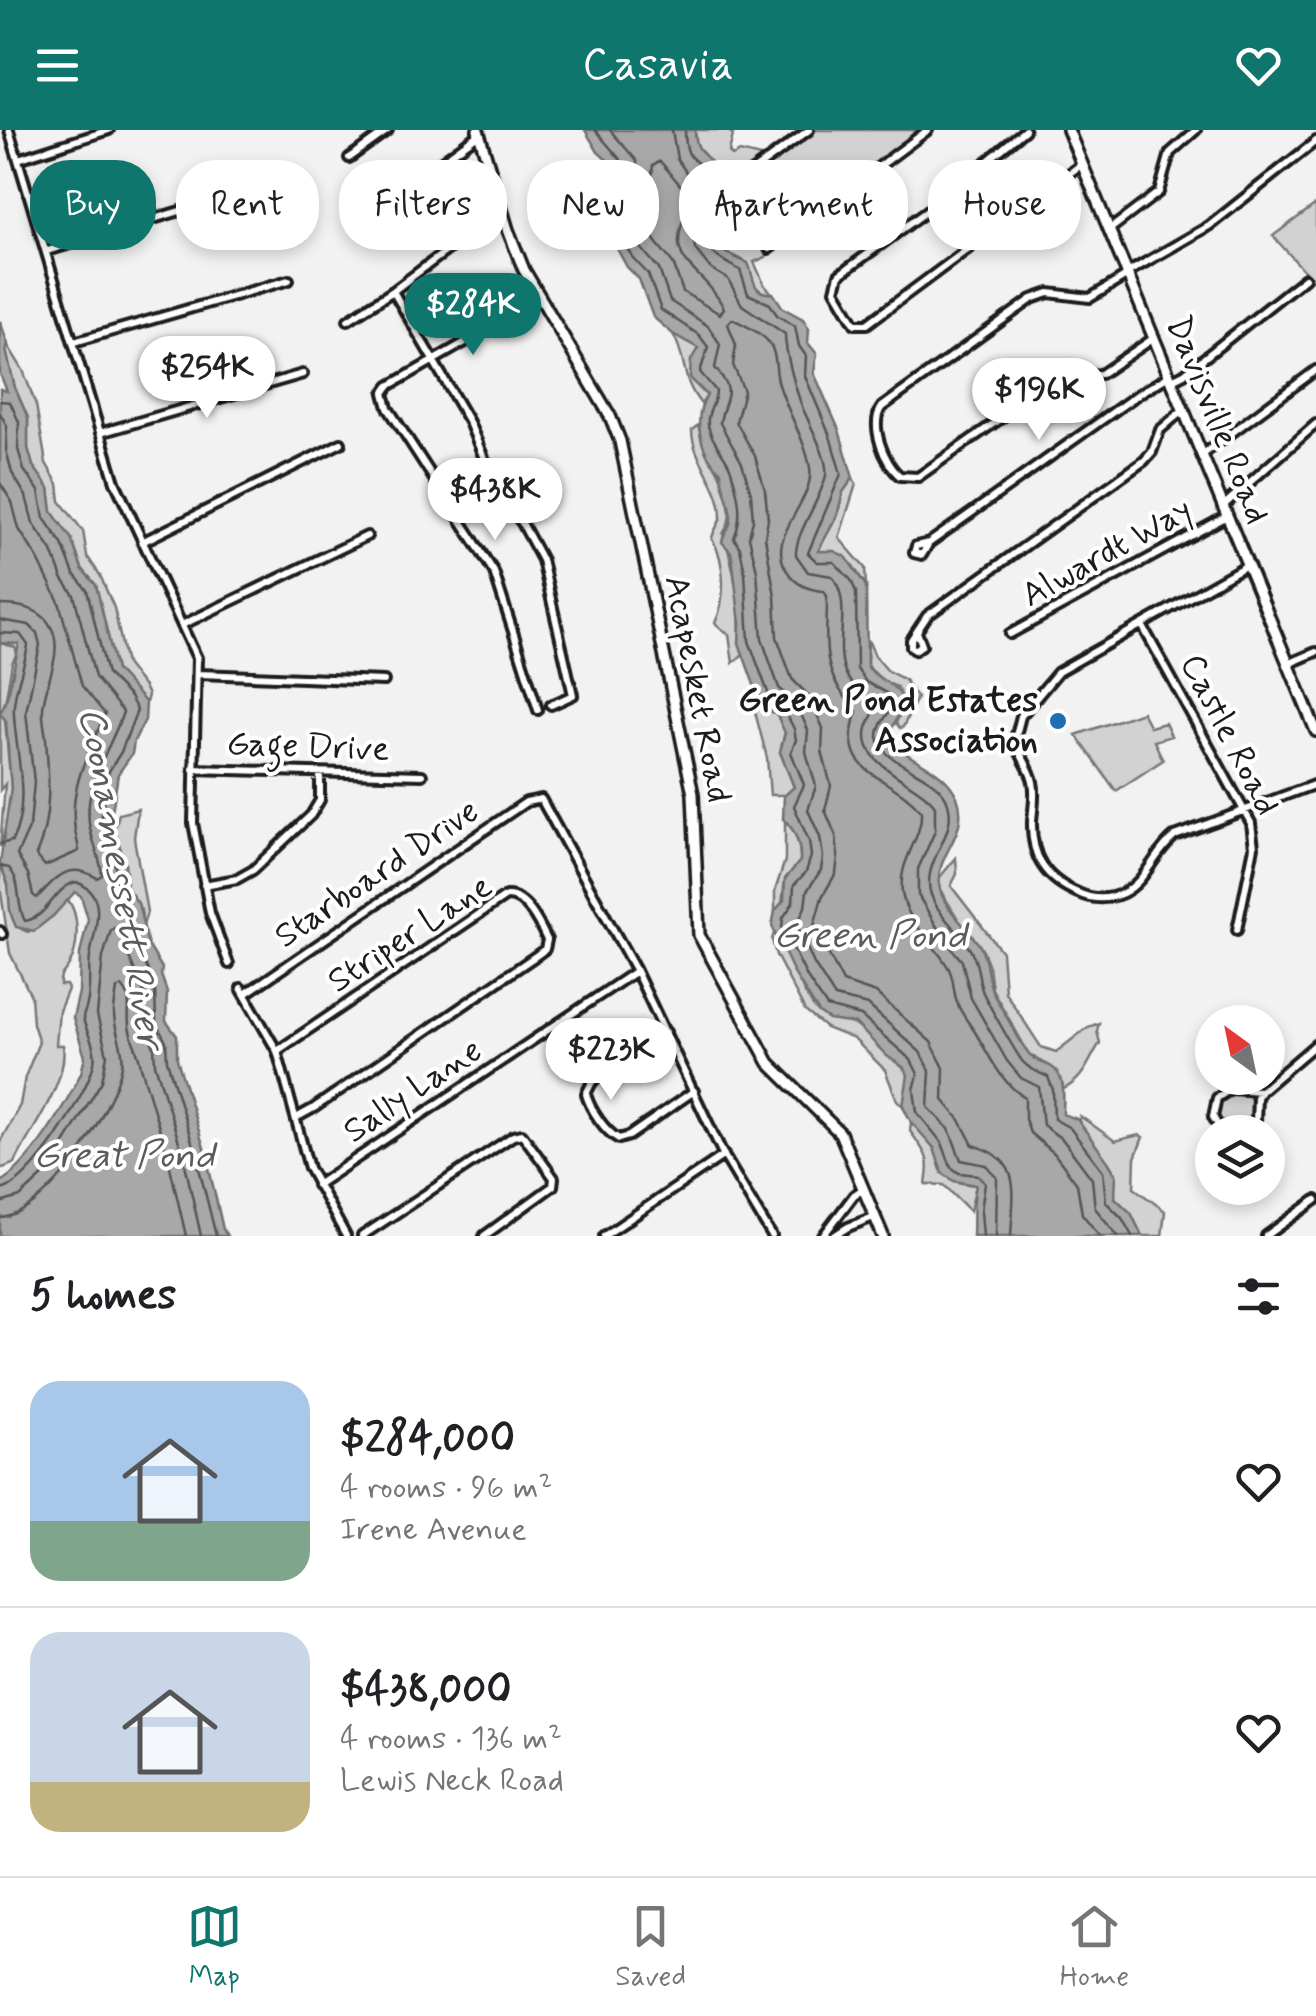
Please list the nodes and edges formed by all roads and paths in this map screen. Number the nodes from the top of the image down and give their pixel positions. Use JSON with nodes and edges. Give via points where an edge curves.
{"nodes":[{"id":1,"x":9,"y":130,"type":"edge"},
{"id":2,"x":109,"y":130,"type":"edge"},
{"id":3,"x":388,"y":130,"type":"edge"},
{"id":4,"x":810,"y":130,"type":"edge"},
{"id":5,"x":928,"y":130,"type":"edge"},
{"id":6,"x":1025,"y":130,"type":"edge"},
{"id":7,"x":1068,"y":130,"type":"edge"},
{"id":8,"x":1196,"y":130,"type":"edge"},
{"id":9,"x":479,"y":132,"type":"edge"},
{"id":10,"x":1316,"y":141,"type":"edge"},
{"id":11,"x":18,"y":158,"type":"junction"},
{"id":12,"x":349,"y":158,"type":"dead end"},
{"id":13,"x":442,"y":160,"type":"edge"},
{"id":14,"x":487,"y":160,"type":"edge"},
{"id":15,"x":768,"y":160,"type":"edge"},
{"id":16,"x":888,"y":160,"type":"edge"},
{"id":17,"x":1082,"y":164,"type":"junction"},
{"id":18,"x":176,"y":212,"type":"edge"},
{"id":19,"x":507,"y":224,"type":"edge"},
{"id":20,"x":1110,"y":230,"type":"junction"},
{"id":21,"x":449,"y":250,"type":"edge"},
{"id":22,"x":46,"y":251,"type":"junction"},
{"id":23,"x":1128,"y":274,"type":"junction"},
{"id":24,"x":1305,"y":278,"type":"dead end"},
{"id":25,"x":288,"y":280,"type":"dead end"},
{"id":26,"x":393,"y":292,"type":"junction"},
{"id":27,"x":540,"y":299,"type":"junction"},
{"id":28,"x":348,"y":320,"type":"dead end"},
{"id":29,"x":1154,"y":338,"type":"junction"},
{"id":30,"x":74,"y":342,"type":"junction"},
{"id":31,"x":434,"y":360,"type":"junction"},
{"id":32,"x":1316,"y":370,"type":"edge"},
{"id":33,"x":303,"y":374,"type":"dead end"},
{"id":34,"x":1170,"y":378,"type":"junction"},
{"id":35,"x":1183,"y":410,"type":"junction"},
{"id":36,"x":1316,"y":424,"type":"edge"},
{"id":37,"x":100,"y":433,"type":"junction"},
{"id":38,"x":342,"y":443,"type":"dead end"},
{"id":39,"x":1202,"y":455,"type":"junction"},
{"id":40,"x":1225,"y":511,"type":"junction"},
{"id":41,"x":367,"y":536,"type":"dead end"},
{"id":42,"x":142,"y":542,"type":"junction"},
{"id":43,"x":929,"y":543,"type":"dead end"},
{"id":44,"x":1248,"y":566,"type":"junction"},
{"id":45,"x":184,"y":624,"type":"junction"},
{"id":46,"x":1142,"y":625,"type":"junction"},
{"id":47,"x":917,"y":632,"type":"dead end"},
{"id":48,"x":1010,"y":634,"type":"dead end"},
{"id":49,"x":1316,"y":652,"type":"edge"},
{"id":50,"x":1288,"y":664,"type":"junction"},
{"id":51,"x":198,"y":674,"type":"junction"},
{"id":52,"x":384,"y":681,"type":"dead end"},
{"id":53,"x":551,"y":705,"type":"dead end"},
{"id":54,"x":538,"y":710,"type":"dead end"},
{"id":55,"x":1316,"y":732,"type":"edge"},
{"id":56,"x":193,"y":769,"type":"junction"},
{"id":57,"x":320,"y":772,"type":"junction"},
{"id":58,"x":422,"y":776,"type":"dead end"},
{"id":59,"x":1316,"y":784,"type":"edge"},
{"id":60,"x":1244,"y":812,"type":"junction"},
{"id":61,"x":204,"y":884,"type":"junction"},
{"id":62,"x":1236,"y":930,"type":"dead end"},
{"id":63,"x":229,"y":964,"type":"dead end"},
{"id":64,"x":636,"y":971,"type":"junction"},
{"id":65,"x":666,"y":1032,"type":"junction"},
{"id":66,"x":1316,"y":1044,"type":"edge"},
{"id":67,"x":277,"y":1051,"type":"junction"},
{"id":68,"x":1285,"y":1070,"type":"edge"},
{"id":69,"x":694,"y":1091,"type":"junction"},
{"id":70,"x":296,"y":1118,"type":"junction"},
{"id":71,"x":724,"y":1155,"type":"junction"},
{"id":72,"x":317,"y":1185,"type":"junction"},
{"id":73,"x":863,"y":1189,"type":"junction"},
{"id":74,"x":1316,"y":1200,"type":"edge"},
{"id":75,"x":876,"y":1216,"type":"junction"},
{"id":76,"x":346,"y":1236,"type":"edge"},
{"id":77,"x":362,"y":1236,"type":"edge"},
{"id":78,"x":484,"y":1236,"type":"edge"},
{"id":79,"x":604,"y":1236,"type":"edge"},
{"id":80,"x":772,"y":1236,"type":"edge"},
{"id":81,"x":823,"y":1236,"type":"edge"},
{"id":82,"x":834,"y":1236,"type":"edge"},
{"id":83,"x":884,"y":1236,"type":"edge"},
{"id":84,"x":1266,"y":1236,"type":"edge"}],
"edges":[{"from":1,"to":11,"type":"street"},
{"from":2,"to":11,"type":"street"},
{"from":3,"to":12,"type":"street"},
{"from":4,"to":15,"type":"street"},
{"from":5,"to":16,"type":"street"},
{"from":6,"to":17,"type":"street","via":[[838,275],[834,290],[854,324],[867,324]]},
{"from":7,"to":17,"type":"main road","name":"Davisville Road"},
{"from":8,"to":20,"type":"street","via":[[1170,152],[1158,192]]},
{"from":9,"to":13,"type":"street"},
{"from":9,"to":14,"type":"main road","name":"Acapesket Road"},
{"from":10,"to":23,"type":"street","via":[[1204,230]]},
{"from":11,"to":22,"type":"street"},
{"from":17,"to":20,"type":"main road","name":"Davisville Road"},
{"from":18,"to":22,"type":"street"},
{"from":19,"to":27,"type":"main road","name":"Acapesket Road"},
{"from":20,"to":23,"type":"main road","name":"Davisville Road"},
{"from":21,"to":26,"type":"street"},
{"from":22,"to":30,"type":"street"},
{"from":23,"to":29,"type":"main road","name":"Davisville Road"},
{"from":23,"to":29,"type":"street","via":[[1090,298],[1049,293],[1032,299],[882,407],[876,426],[890,467],[918,478],[1052,382],[1101,374]]},
{"from":24,"to":34,"type":"street","via":[[1184,374]]},
{"from":25,"to":30,"type":"street"},
{"from":26,"to":28,"type":"street"},
{"from":26,"to":31,"type":"street"},
{"from":27,"to":31,"type":"street"},
{"from":27,"to":73,"type":"main road","name":"Acapesket Road","via":[[620,441],[693,794],[700,935],[763,1055],[840,1133]]},
{"from":29,"to":34,"type":"main road","name":"Davisville Road"},
{"from":30,"to":37,"type":"street"},
{"from":31,"to":53,"type":"street","via":[[476,436],[493,484],[548,573],[573,695]]},
{"from":31,"to":54,"type":"street","via":[[389,386],[388,408],[496,577]]},
{"from":32,"to":39,"type":"street"},
{"from":33,"to":37,"type":"street"},
{"from":34,"to":35,"type":"main road","name":"Davisville Road"},
{"from":34,"to":43,"type":"street"},
{"from":35,"to":39,"type":"main road","name":"Davisville Road"},
{"from":35,"to":47,"type":"street","via":[[1160,430],[1144,461],[927,616]]},
{"from":36,"to":40,"type":"street","name":"Alwardt Way"},
{"from":37,"to":42,"type":"street"},
{"from":38,"to":42,"type":"street"},
{"from":39,"to":40,"type":"main road","name":"Davisville Road"},
{"from":40,"to":44,"type":"main road","name":"Davisville Road"},
{"from":40,"to":48,"type":"street","name":"Alwardt Way"},
{"from":41,"to":45,"type":"street"},
{"from":42,"to":45,"type":"street"},
{"from":44,"to":46,"type":"street"},
{"from":44,"to":50,"type":"main road","name":"Davisville Road"},
{"from":45,"to":51,"type":"street"},
{"from":46,"to":60,"type":"street","name":"Castle Road"},
{"from":46,"to":60,"type":"street","via":[[1058,672],[1021,716],[1015,739],[1034,783],[1039,864],[1060,885],[1110,898],[1137,883],[1175,836]]},
{"from":49,"to":50,"type":"street"},
{"from":50,"to":55,"type":"main road","name":"Davisville Road"},
{"from":51,"to":52,"type":"street"},
{"from":51,"to":56,"type":"street"},
{"from":56,"to":57,"type":"street","name":"Gage Drive"},
{"from":56,"to":61,"type":"street","via":[[193,824]]},
{"from":57,"to":58,"type":"street","name":"Gage Drive"},
{"from":57,"to":61,"type":"street","via":[[320,800],[312,815],[253,870]]},
{"from":59,"to":60,"type":"street"},
{"from":60,"to":62,"type":"street","name":"Castle Road","via":[[1254,847]]},
{"from":61,"to":63,"type":"street"},
{"from":64,"to":65,"type":"street"},
{"from":64,"to":67,"type":"street","name":"Starboard Drive","via":[[538,799],[243,991]]},
{"from":64,"to":72,"type":"street","name":"Sally Lane"},
{"from":65,"to":69,"type":"street"},
{"from":65,"to":69,"type":"street","via":[[592,1082],[588,1102],[619,1140]]},
{"from":66,"to":68,"type":"street"},
{"from":67,"to":70,"type":"street"},
{"from":67,"to":70,"type":"street","name":"Striper Lane","via":[[506,896],[521,899],[546,935],[538,955]]},
{"from":69,"to":71,"type":"street"},
{"from":70,"to":72,"type":"street"},
{"from":71,"to":79,"type":"street"},
{"from":71,"to":80,"type":"street"},
{"from":72,"to":76,"type":"street"},
{"from":73,"to":75,"type":"main road","name":"Acapesket Road"},
{"from":73,"to":81,"type":"street"},
{"from":74,"to":84,"type":"street"},
{"from":75,"to":82,"type":"street"},
{"from":75,"to":83,"type":"main road","name":"Acapesket Road"},
{"from":77,"to":78,"type":"street","via":[[513,1136],[525,1136],[553,1186]]}]}
